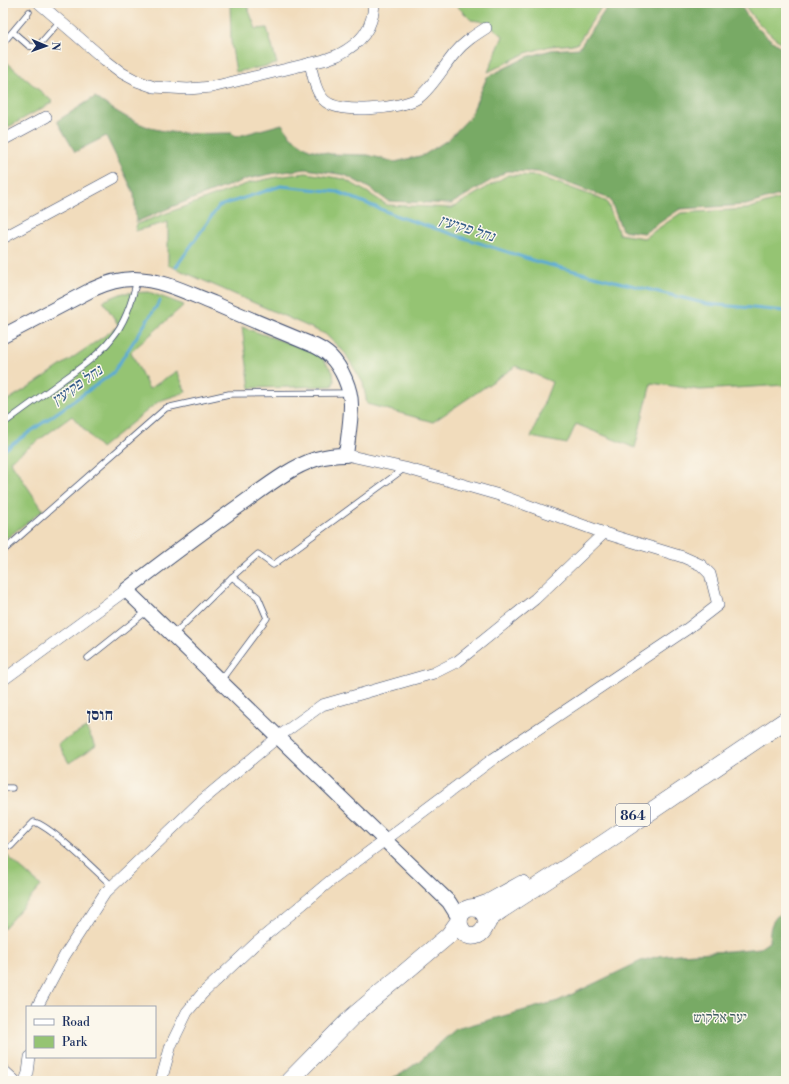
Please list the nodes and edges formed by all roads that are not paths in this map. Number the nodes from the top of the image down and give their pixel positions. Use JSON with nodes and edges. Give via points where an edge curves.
{"nodes":[{"id":1,"x":39,"y":3,"type":"edge"},
{"id":2,"x":374,"y":3,"type":"edge"},
{"id":3,"x":29,"y":12,"type":"dead end"},
{"id":4,"x":60,"y":21,"type":"junction"},
{"id":5,"x":486,"y":28,"type":"dead end"},
{"id":6,"x":13,"y":32,"type":"junction"},
{"id":7,"x":3,"y":43,"type":"edge"},
{"id":8,"x":310,"y":63,"type":"junction"},
{"id":9,"x":46,"y":117,"type":"dead end"},
{"id":10,"x":3,"y":140,"type":"edge"},
{"id":11,"x":114,"y":178,"type":"dead end"},
{"id":12,"x":3,"y":238,"type":"edge"},
{"id":13,"x":137,"y":279,"type":"junction"},
{"id":14,"x":3,"y":336,"type":"edge"},
{"id":15,"x":349,"y":393,"type":"junction"},
{"id":16,"x":3,"y":424,"type":"edge"},
{"id":17,"x":346,"y":454,"type":"junction"},
{"id":18,"x":405,"y":468,"type":"junction"},
{"id":19,"x":604,"y":533,"type":"junction"},
{"id":20,"x":3,"y":551,"type":"edge"},
{"id":21,"x":232,"y":578,"type":"junction"},
{"id":22,"x":126,"y":590,"type":"junction"},
{"id":23,"x":147,"y":611,"type":"junction"},
{"id":24,"x":173,"y":636,"type":"junction"},
{"id":25,"x":88,"y":658,"type":"dead end"},
{"id":26,"x":3,"y":680,"type":"edge"},
{"id":27,"x":220,"y":681,"type":"junction"},
{"id":28,"x":786,"y":710,"type":"edge"},
{"id":29,"x":786,"y":720,"type":"edge"},
{"id":30,"x":278,"y":737,"type":"junction"},
{"id":31,"x":3,"y":788,"type":"edge"},
{"id":32,"x":12,"y":788,"type":"dead end"},
{"id":33,"x":385,"y":840,"type":"junction"},
{"id":34,"x":11,"y":846,"type":"dead end"},
{"id":35,"x":112,"y":886,"type":"junction"},
{"id":36,"x":465,"y":914,"type":"junction"},
{"id":37,"x":486,"y":924,"type":"junction"},
{"id":38,"x":469,"y":935,"type":"junction"},
{"id":39,"x":38,"y":1006,"type":"edge"},
{"id":40,"x":30,"y":1058,"type":"edge"},
{"id":41,"x":3,"y":1070,"type":"edge"},
{"id":42,"x":15,"y":1081,"type":"edge"},
{"id":43,"x":25,"y":1081,"type":"edge"},
{"id":44,"x":161,"y":1081,"type":"edge"},
{"id":45,"x":289,"y":1081,"type":"edge"},
{"id":46,"x":300,"y":1081,"type":"edge"}],
"edges":[{"from":1,"to":4,"type":"street"},
{"from":2,"to":8,"type":"street","via":[[371,24],[358,42],[338,55]]},
{"from":3,"to":6,"type":"lane"},
{"from":4,"to":6,"type":"lane","via":[[35,47],[29,46]]},
{"from":4,"to":8,"type":"street","via":[[122,73],[154,87],[212,87]]},
{"from":5,"to":8,"type":"street","via":[[464,44],[418,98],[388,108],[341,108],[327,103],[318,93]]},
{"from":6,"to":7,"type":"lane"},
{"from":9,"to":10,"type":"street"},
{"from":11,"to":12,"type":"street"},
{"from":13,"to":14,"type":"street","via":[[120,280],[100,286]]},
{"from":13,"to":15,"type":"street","via":[[176,288],[315,346],[332,358]]},
{"from":13,"to":16,"type":"lane","via":[[133,298],[112,339],[76,371]]},
{"from":15,"to":17,"type":"street","via":[[351,405]]},
{"from":15,"to":20,"type":"lane","via":[[229,394],[166,408]]},
{"from":17,"to":18,"type":"street"},
{"from":17,"to":22,"type":"street","via":[[321,458],[295,469],[265,488]]},
{"from":18,"to":19,"type":"street","via":[[499,495]]},
{"from":18,"to":21,"type":"lane","via":[[273,565],[258,554]]},
{"from":19,"to":30,"type":"street","via":[[535,599],[458,661],[434,673],[322,704]]},
{"from":19,"to":33,"type":"street","via":[[701,565],[710,574],[718,605],[493,759]]},
{"from":21,"to":24,"type":"lane"},
{"from":21,"to":27,"type":"lane","via":[[258,597],[267,618]]},
{"from":22,"to":23,"type":"street"},
{"from":22,"to":26,"type":"street"},
{"from":23,"to":24,"type":"street"},
{"from":23,"to":25,"type":"lane"},
{"from":24,"to":27,"type":"street"},
{"from":27,"to":30,"type":"street"},
{"from":28,"to":36,"type":"main road","number":"864","via":[[580,851]]},
{"from":29,"to":37,"type":"main road","number":"864","via":[[501,910]]},
{"from":30,"to":33,"type":"street"},
{"from":30,"to":35,"type":"street","via":[[199,803]]},
{"from":31,"to":32,"type":"lane"},
{"from":33,"to":36,"type":"street","via":[[449,902]]},
{"from":33,"to":44,"type":"street","via":[[328,882],[254,944],[202,994],[187,1012],[171,1045]]},
{"from":34,"to":35,"type":"lane","via":[[31,824],[39,823]]},
{"from":35,"to":39,"type":"street","via":[[65,955]]},
{"from":36,"to":37,"type":"main road","via":[[482,912],[487,920]]},
{"from":36,"to":38,"type":"main road","via":[[460,927]]},
{"from":36,"to":45,"type":"main road","via":[[449,935],[352,1017]]},
{"from":37,"to":38,"type":"main road","via":[[482,933]]},
{"from":38,"to":46,"type":"main road","via":[[448,947],[374,1008]]},
{"from":40,"to":43,"type":"street"},
{"from":41,"to":42,"type":"street"}]}
